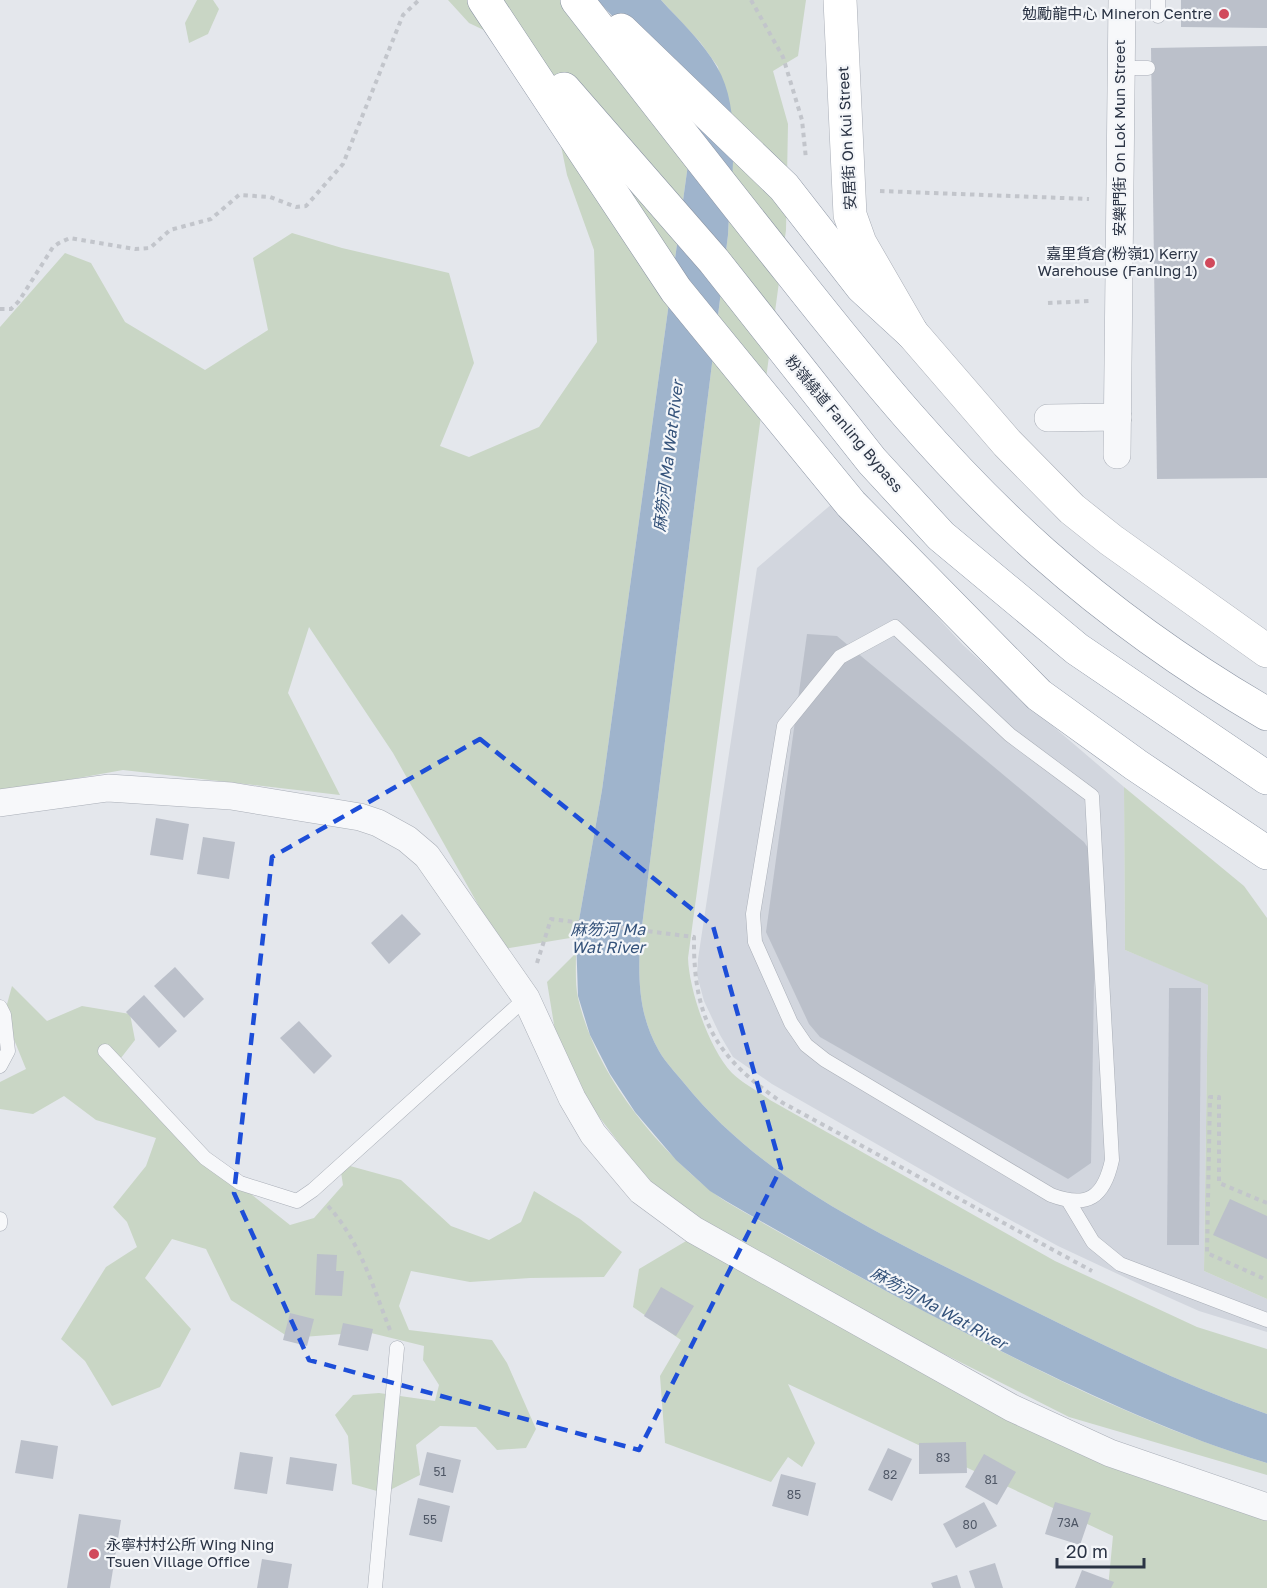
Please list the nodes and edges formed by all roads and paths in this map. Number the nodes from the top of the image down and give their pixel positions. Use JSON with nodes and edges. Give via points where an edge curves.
{"nodes":[{"id":1,"x":420,"y":0,"type":"edge"},
{"id":2,"x":485,"y":0,"type":"edge"},
{"id":3,"x":576,"y":0,"type":"edge"},
{"id":4,"x":590,"y":0,"type":"edge"},
{"id":5,"x":751,"y":0,"type":"edge"},
{"id":6,"x":840,"y":0,"type":"edge"},
{"id":7,"x":1122,"y":0,"type":"edge"},
{"id":8,"x":1158,"y":0,"type":"edge"},
{"id":9,"x":1158,"y":16,"type":"dead end"},
{"id":10,"x":1120,"y":68,"type":"junction"},
{"id":11,"x":1148,"y":68,"type":"dead end"},
{"id":12,"x":806,"y":159,"type":"dead end"},
{"id":13,"x":875,"y":190,"type":"dead end"},
{"id":14,"x":1089,"y":200,"type":"dead end"},
{"id":15,"x":1090,"y":301,"type":"dead end"},
{"id":16,"x":1048,"y":303,"type":"dead end"},
{"id":17,"x":0,"y":309,"type":"edge"},
{"id":18,"x":912,"y":333,"type":"junction"},
{"id":19,"x":1118,"y":417,"type":"junction"},
{"id":20,"x":1048,"y":418,"type":"dead end"},
{"id":21,"x":1117,"y":455,"type":"dead end"},
{"id":22,"x":1267,"y":651,"type":"edge"},
{"id":23,"x":1267,"y":714,"type":"edge"},
{"id":24,"x":1267,"y":778,"type":"edge"},
{"id":25,"x":0,"y":803,"type":"edge"},
{"id":26,"x":1266,"y":854,"type":"edge"},
{"id":27,"x":526,"y":998,"type":"junction"},
{"id":28,"x":0,"y":1007,"type":"edge"},
{"id":29,"x":105,"y":1051,"type":"dead end"},
{"id":30,"x":0,"y":1066,"type":"edge"},
{"id":31,"x":314,"y":1190,"type":"junction"},
{"id":32,"x":1069,"y":1202,"type":"junction"},
{"id":33,"x":1267,"y":1203,"type":"edge"},
{"id":34,"x":0,"y":1219,"type":"edge"},
{"id":35,"x":0,"y":1224,"type":"edge"},
{"id":36,"x":1100,"y":1274,"type":"dead end"},
{"id":37,"x":1267,"y":1280,"type":"edge"},
{"id":38,"x":1267,"y":1320,"type":"edge"},
{"id":39,"x":397,"y":1348,"type":"joint"},
{"id":40,"x":1267,"y":1508,"type":"edge"},
{"id":41,"x":375,"y":1588,"type":"edge"}],
"edges":[{"from":1,"to":17,"type":"path","via":[[403,15],[343,164],[306,206],[296,207],[270,197],[239,195],[211,219],[170,230],[150,248],[70,238],[53,247],[19,301],[11,309]]},
{"from":2,"to":24,"type":"main road","name":"粉嶺繞道 Fanling Bypass","via":[[714,261],[872,461],[941,536],[1077,649]]},
{"from":2,"to":26,"type":"main road","via":[[676,290],[851,504],[1039,695]]},
{"from":3,"to":23,"type":"main road","via":[[823,316],[930,441],[1044,553],[1157,643],[1214,684]]},
{"from":4,"to":18,"type":"main road","via":[[784,187],[862,287]]},
{"from":5,"to":12,"type":"path","via":[[783,57],[802,120]]},
{"from":6,"to":18,"type":"main road","name":"安居街 On Kui Street","via":[[850,214],[860,243]]},
{"from":7,"to":10,"type":"street","name":"安樂門街 On Lok Mun Street"},
{"from":8,"to":9,"type":"lane"},
{"from":10,"to":11,"type":"lane"},
{"from":10,"to":19,"type":"street","name":"安樂門街 On Lok Mun Street"},
{"from":13,"to":14,"type":"path"},
{"from":15,"to":16,"type":"path"},
{"from":18,"to":22,"type":"main road","via":[[1007,443],[1072,509]]},
{"from":19,"to":20,"type":"street"},
{"from":19,"to":21,"type":"street","name":"安樂門街 On Lok Mun Street"},
{"from":25,"to":27,"type":"street","via":[[120,789],[231,796],[331,811],[378,823],[427,856]]},
{"from":27,"to":31,"type":"lane"},
{"from":27,"to":36,"type":"path","via":[[551,919],[694,937],[698,1000],[710,1029],[737,1068],[755,1084]]},
{"from":27,"to":40,"type":"street","via":[[593,1134],[626,1176],[675,1218],[1012,1408],[1131,1461]]},
{"from":28,"to":30,"type":"lane","via":[[8,1051]]},
{"from":29,"to":31,"type":"lane","via":[[205,1158],[240,1183],[297,1201]]},
{"from":31,"to":39,"type":"path","via":[[344,1223],[363,1260]]},
{"from":32,"to":32,"type":"lane","via":[[866,1085],[806,1045],[791,1023],[755,942],[753,914],[784,726],[840,657],[895,627],[1010,735],[1092,796],[1112,1160],[1100,1191],[1085,1202]]},
{"from":32,"to":38,"type":"lane","via":[[1093,1242],[1120,1264]]},
{"from":33,"to":37,"type":"path","via":[[1219,1183],[1220,1097],[1210,1097],[1208,1253]]},
{"from":34,"to":35,"type":"lane"},
{"from":39,"to":41,"type":"lane"}]}
